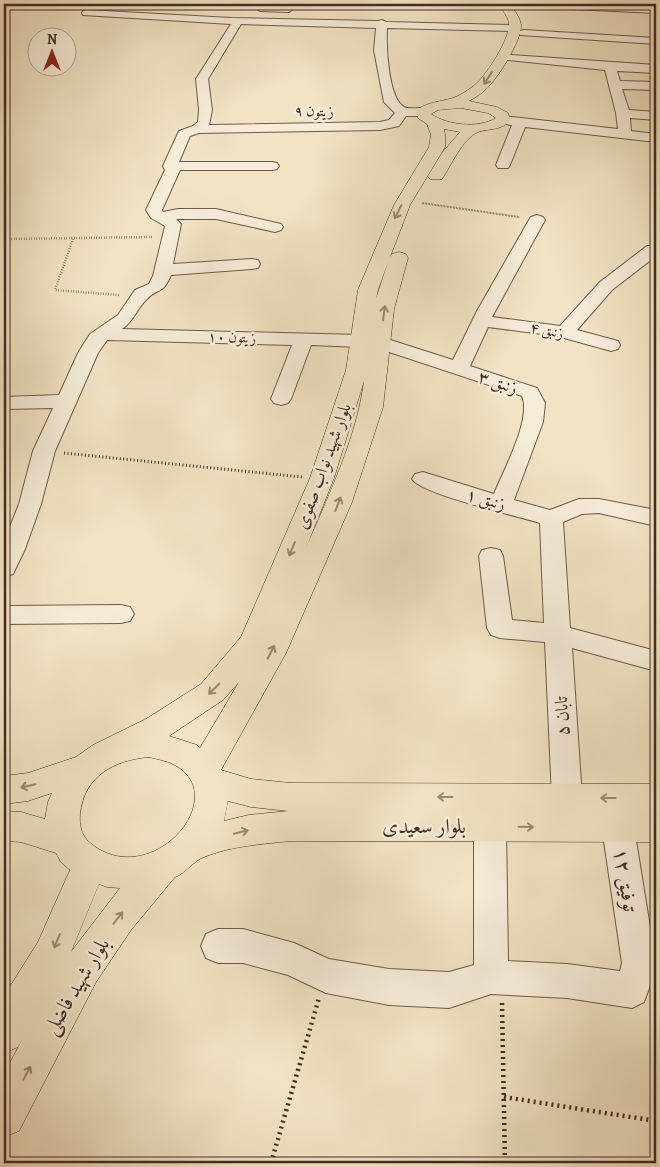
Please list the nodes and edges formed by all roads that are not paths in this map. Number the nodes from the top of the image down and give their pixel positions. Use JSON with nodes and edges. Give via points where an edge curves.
{"nodes":[{"id":1,"x":372,"y":4,"type":"edge"},
{"id":2,"x":460,"y":4,"type":"edge"},
{"id":3,"x":504,"y":4,"type":"edge"},
{"id":4,"x":530,"y":4,"type":"edge"},
{"id":5,"x":317,"y":5,"type":"dead end"},
{"id":6,"x":587,"y":7,"type":"junction"},
{"id":7,"x":251,"y":8,"type":"dead end"},
{"id":8,"x":648,"y":8,"type":"edge"},
{"id":9,"x":87,"y":13,"type":"dead end"},
{"id":10,"x":238,"y":21,"type":"junction"},
{"id":11,"x":368,"y":23,"type":"junction"},
{"id":12,"x":382,"y":23,"type":"junction"},
{"id":13,"x":582,"y":29,"type":"junction"},
{"id":14,"x":519,"y":30,"type":"junction"},
{"id":15,"x":656,"y":41,"type":"edge"},
{"id":16,"x":512,"y":46,"type":"junction"},
{"id":17,"x":510,"y":58,"type":"junction"},
{"id":18,"x":610,"y":67,"type":"junction"},
{"id":19,"x":656,"y":69,"type":"edge"},
{"id":20,"x":616,"y":85,"type":"junction"},
{"id":21,"x":656,"y":86,"type":"edge"},
{"id":22,"x":452,"y":104,"type":"junction"},
{"id":23,"x":492,"y":110,"type":"junction"},
{"id":24,"x":402,"y":112,"type":"junction"},
{"id":25,"x":623,"y":113,"type":"junction"},
{"id":26,"x":656,"y":116,"type":"edge"},
{"id":27,"x":429,"y":117,"type":"junction"},
{"id":28,"x":503,"y":120,"type":"junction"},
{"id":29,"x":520,"y":122,"type":"junction"},
{"id":30,"x":198,"y":128,"type":"junction"},
{"id":31,"x":474,"y":128,"type":"junction"},
{"id":32,"x":625,"y":135,"type":"junction"},
{"id":33,"x":656,"y":138,"type":"edge"},
{"id":34,"x":503,"y":165,"type":"dead end"},
{"id":35,"x":170,"y":166,"type":"junction"},
{"id":36,"x":272,"y":166,"type":"dead end"},
{"id":37,"x":162,"y":218,"type":"junction"},
{"id":38,"x":537,"y":220,"type":"road end"},
{"id":39,"x":275,"y":226,"type":"dead end"},
{"id":40,"x":656,"y":251,"type":"edge"},
{"id":41,"x":252,"y":264,"type":"dead end"},
{"id":42,"x":163,"y":270,"type":"junction"},
{"id":43,"x":481,"y":321,"type":"junction"},
{"id":44,"x":564,"y":333,"type":"junction"},
{"id":45,"x":103,"y":334,"type":"junction"},
{"id":46,"x":304,"y":339,"type":"junction"},
{"id":47,"x":371,"y":342,"type":"junction"},
{"id":48,"x":611,"y":346,"type":"dead end"},
{"id":49,"x":459,"y":369,"type":"junction"},
{"id":50,"x":367,"y":371,"type":"junction"},
{"id":51,"x":282,"y":399,"type":"dead end"},
{"id":52,"x":66,"y":401,"type":"junction"},
{"id":53,"x":4,"y":403,"type":"edge"},
{"id":54,"x":423,"y":479,"type":"dead end"},
{"id":55,"x":501,"y":504,"type":"junction"},
{"id":56,"x":551,"y":518,"type":"junction"},
{"id":57,"x":656,"y":518,"type":"edge"},
{"id":58,"x":491,"y":556,"type":"dead end"},
{"id":59,"x":4,"y":568,"type":"edge"},
{"id":60,"x":121,"y":614,"type":"dead end"},
{"id":61,"x":4,"y":615,"type":"edge"},
{"id":62,"x":558,"y":634,"type":"junction"},
{"id":63,"x":656,"y":662,"type":"edge"},
{"id":64,"x":114,"y":750,"type":"junction"},
{"id":65,"x":84,"y":768,"type":"junction"},
{"id":66,"x":207,"y":777,"type":"junction"},
{"id":67,"x":4,"y":790,"type":"edge"},
{"id":68,"x":567,"y":798,"type":"junction"},
{"id":69,"x":656,"y":798,"type":"edge"},
{"id":70,"x":4,"y":826,"type":"edge"},
{"id":71,"x":490,"y":826,"type":"junction"},
{"id":72,"x":618,"y":828,"type":"junction"},
{"id":73,"x":656,"y":828,"type":"edge"},
{"id":74,"x":194,"y":844,"type":"junction"},
{"id":75,"x":79,"y":853,"type":"junction"},
{"id":76,"x":163,"y":865,"type":"junction"},
{"id":77,"x":218,"y":946,"type":"dead end"},
{"id":78,"x":648,"y":963,"type":"edge"},
{"id":79,"x":496,"y":977,"type":"junction"},
{"id":80,"x":4,"y":1033,"type":"edge"},
{"id":81,"x":4,"y":1116,"type":"edge"}],
"edges":[{"from":1,"to":2,"type":"street"},
{"from":1,"to":11,"type":"street"},
{"from":3,"to":14,"type":"main road"},
{"from":4,"to":6,"type":"street"},
{"from":5,"to":7,"type":"street","via":[[291,5],[289,9]]},
{"from":6,"to":8,"type":"street"},
{"from":6,"to":13,"type":"street"},
{"from":9,"to":10,"type":"street"},
{"from":10,"to":11,"type":"street"},
{"from":10,"to":30,"type":"street","via":[[202,79],[206,118]]},
{"from":11,"to":12,"type":"street"},
{"from":12,"to":14,"type":"street"},
{"from":12,"to":24,"type":"street","via":[[380,50],[390,102]]},
{"from":13,"to":14,"type":"street"},
{"from":13,"to":15,"type":"street"},
{"from":14,"to":16,"type":"main road"},
{"from":16,"to":17,"type":"main road"},
{"from":16,"to":22,"type":"main road","one_way":true,"via":[[483,85]]},
{"from":17,"to":18,"type":"street"},
{"from":17,"to":23,"type":"main road","via":[[492,93]]},
{"from":18,"to":19,"type":"street"},
{"from":18,"to":20,"type":"street"},
{"from":20,"to":21,"type":"street"},
{"from":20,"to":25,"type":"street"},
{"from":22,"to":23,"type":"main road"},
{"from":22,"to":27,"type":"main road","via":[[435,106]]},
{"from":23,"to":28,"type":"main road","via":[[503,116]]},
{"from":24,"to":27,"type":"street"},
{"from":24,"to":30,"type":"street","name":"زیتون ۹","via":[[394,123],[380,126]]},
{"from":25,"to":26,"type":"street"},
{"from":25,"to":32,"type":"street"},
{"from":27,"to":31,"type":"main road","via":[[457,127]]},
{"from":27,"to":47,"type":"main road","name":"بلوار شهید نواب صفوی","one_way":true,"via":[[438,135],[437,147],[393,222],[368,290]]},
{"from":28,"to":29,"type":"street"},
{"from":28,"to":31,"type":"main road","via":[[492,126]]},
{"from":29,"to":32,"type":"street"},
{"from":29,"to":34,"type":"street"},
{"from":30,"to":35,"type":"street","via":[[184,134]]},
{"from":47,"to":31,"type":"main road","name":"بلوار شهید نواب صفوی","one_way":true,"via":[[421,203],[453,148]]},
{"from":32,"to":33,"type":"street"},
{"from":35,"to":36,"type":"street"},
{"from":35,"to":37,"type":"street","via":[[173,170],[154,210]]},
{"from":37,"to":39,"type":"street","via":[[178,214],[216,214]]},
{"from":37,"to":42,"type":"street","via":[[173,224]]},
{"from":38,"to":43,"type":"street"},
{"from":40,"to":44,"type":"street","via":[[653,250],[606,286]]},
{"from":41,"to":42,"type":"street"},
{"from":42,"to":45,"type":"street","via":[[156,287],[140,296],[124,319]]},
{"from":43,"to":44,"type":"street","name":"زنبق ۴"},
{"from":43,"to":49,"type":"street"},
{"from":44,"to":48,"type":"street","name":"زنبق ۴"},
{"from":45,"to":46,"type":"street","name":"زیتون ۱۰"},
{"from":45,"to":52,"type":"street","via":[[88,352]]},
{"from":46,"to":47,"type":"street","name":"زیتون ۱۰"},
{"from":46,"to":51,"type":"street"},
{"from":47,"to":49,"type":"street","name":"زنبق ۳"},
{"from":47,"to":50,"type":"main road","name":"بلوار شهید نواب صفوی"},
{"from":49,"to":55,"type":"street","name":"زنبق ۳","via":[[530,392],[535,403],[533,422]]},
{"from":50,"to":64,"type":"main road","name":"بلوار شهید نواب صفوی","one_way":true,"via":[[253,642],[212,692]]},
{"from":66,"to":50,"type":"main road","name":"بلوار شهید نواب صفوی","one_way":true,"via":[[271,653],[339,502],[372,407]]},
{"from":52,"to":53,"type":"street"},
{"from":52,"to":59,"type":"street","via":[[44,451],[30,504]]},
{"from":54,"to":55,"type":"street","name":"زنبق ۱"},
{"from":55,"to":56,"type":"street","name":"زنبق ۱"},
{"from":56,"to":57,"type":"street","via":[[579,507],[598,506]]},
{"from":56,"to":62,"type":"street","name":"تابان ۵"},
{"from":58,"to":62,"type":"street","via":[[500,628]]},
{"from":60,"to":61,"type":"street"},
{"from":62,"to":63,"type":"street"},
{"from":62,"to":68,"type":"street","name":"تابان ۵"},
{"from":64,"to":65,"type":"main road"},
{"from":64,"to":66,"type":"main road","via":[[148,744],[165,746],[194,759]]},
{"from":65,"to":67,"type":"main road","one_way":true,"via":[[28,786]]},
{"from":65,"to":75,"type":"main road","via":[[69,789],[62,811],[62,827]]},
{"from":68,"to":66,"type":"main road","name":"بلوار سعیدی","one_way":true,"via":[[291,797],[251,793]]},
{"from":66,"to":74,"type":"main road","via":[[213,798],[211,814]]},
{"from":69,"to":68,"type":"main road","name":"بلوار سعیدی","one_way":true},
{"from":70,"to":75,"type":"main road","via":[[21,827]]},
{"from":71,"to":72,"type":"main road","name":"بلوار سعیدی","one_way":true},
{"from":74,"to":71,"type":"main road","name":"بلوار سعیدی","one_way":true,"via":[[249,830],[291,826]]},
{"from":71,"to":79,"type":"street"},
{"from":72,"to":73,"type":"main road","name":"بلوار سعیدی"},
{"from":72,"to":78,"type":"street","name":"توفیق ۱۲"},
{"from":74,"to":76,"type":"main road"},
{"from":75,"to":76,"type":"main road","via":[[107,871],[144,871]]},
{"from":75,"to":80,"type":"main road","name":"بلوار شهید فاضلی","one_way":true,"via":[[51,955]]},
{"from":81,"to":76,"type":"main road","name":"بلوار شهید فاضلی","one_way":true,"via":[[82,969],[118,918]]},
{"from":77,"to":79,"type":"street","via":[[243,946],[294,960],[326,976],[389,987],[448,990]]},
{"from":78,"to":79,"type":"street","via":[[632,990],[567,981]]}]}
